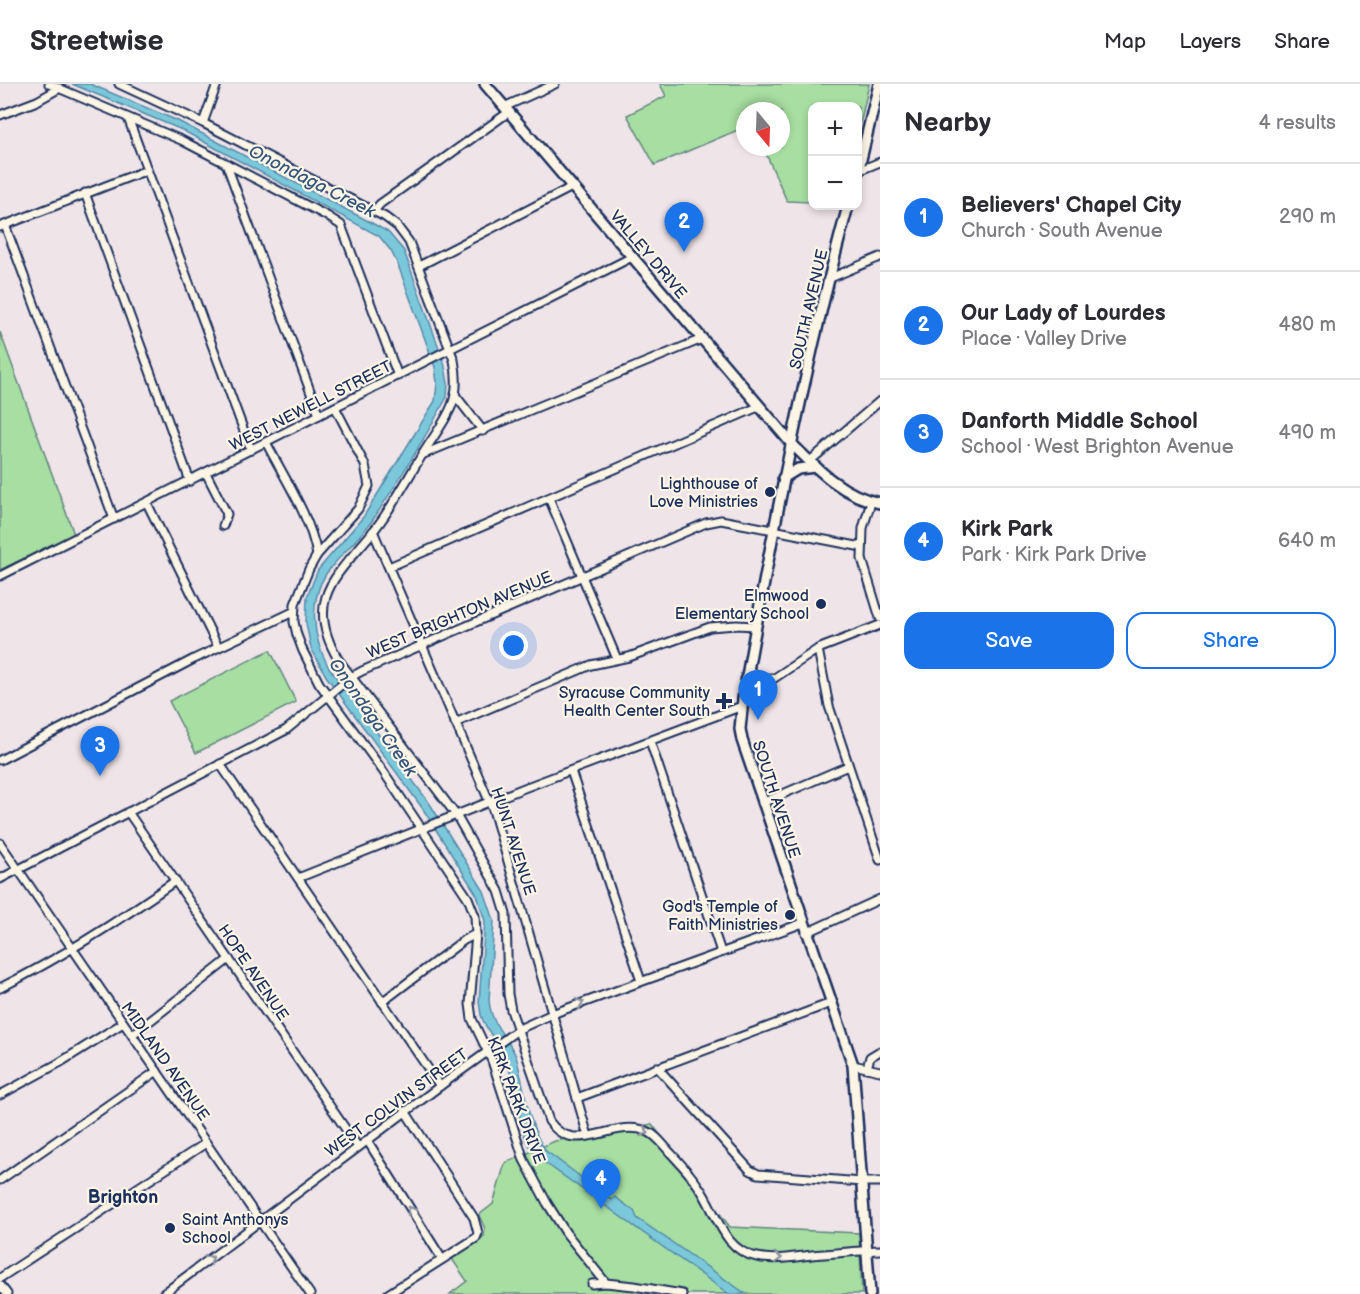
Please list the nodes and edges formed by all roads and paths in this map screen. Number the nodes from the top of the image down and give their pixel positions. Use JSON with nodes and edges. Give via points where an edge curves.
{"nodes":[{"id":1,"x":49,"y":84,"type":"edge"},
{"id":2,"x":119,"y":84,"type":"edge"},
{"id":3,"x":217,"y":84,"type":"edge"},
{"id":4,"x":485,"y":84,"type":"edge"},
{"id":5,"x":555,"y":84,"type":"edge"},
{"id":6,"x":879,"y":84,"type":"edge"},
{"id":7,"x":60,"y":88,"type":"junction"},
{"id":8,"x":507,"y":110,"type":"junction"},
{"id":9,"x":0,"y":115,"type":"edge"},
{"id":10,"x":128,"y":118,"type":"junction"},
{"id":11,"x":203,"y":123,"type":"junction"},
{"id":12,"x":862,"y":156,"type":"edge"},
{"id":13,"x":880,"y":162,"type":"edge"},
{"id":14,"x":226,"y":163,"type":"junction"},
{"id":15,"x":147,"y":170,"type":"junction"},
{"id":16,"x":862,"y":170,"type":"edge"},
{"id":17,"x":572,"y":187,"type":"junction"},
{"id":18,"x":85,"y":194,"type":"junction"},
{"id":19,"x":848,"y":210,"type":"edge"},
{"id":20,"x":374,"y":212,"type":"junction"},
{"id":21,"x":2,"y":226,"type":"edge"},
{"id":22,"x":632,"y":257,"type":"junction"},
{"id":23,"x":880,"y":257,"type":"edge"},
{"id":24,"x":419,"y":267,"type":"junction"},
{"id":25,"x":828,"y":279,"type":"junction"},
{"id":26,"x":702,"y":339,"type":"junction"},
{"id":27,"x":448,"y":351,"type":"junction"},
{"id":28,"x":398,"y":376,"type":"junction"},
{"id":29,"x":455,"y":395,"type":"junction"},
{"id":30,"x":880,"y":401,"type":"edge"},
{"id":31,"x":758,"y":406,"type":"junction"},
{"id":32,"x":335,"y":407,"type":"junction"},
{"id":33,"x":320,"y":415,"type":"junction"},
{"id":34,"x":483,"y":431,"type":"junction"},
{"id":35,"x":266,"y":442,"type":"junction"},
{"id":36,"x":791,"y":443,"type":"junction"},
{"id":37,"x":250,"y":450,"type":"junction"},
{"id":38,"x":423,"y":454,"type":"junction"},
{"id":39,"x":813,"y":464,"type":"junction"},
{"id":40,"x":206,"y":472,"type":"junction"},
{"id":41,"x":783,"y":478,"type":"junction"},
{"id":42,"x":189,"y":481,"type":"junction"},
{"id":43,"x":549,"y":498,"type":"junction"},
{"id":44,"x":875,"y":502,"type":"edge"},
{"id":45,"x":147,"y":503,"type":"junction"},
{"id":46,"x":114,"y":519,"type":"junction"},
{"id":47,"x":223,"y":526,"type":"dead end"},
{"id":48,"x":773,"y":529,"type":"junction"},
{"id":49,"x":373,"y":531,"type":"junction"},
{"id":50,"x":861,"y":547,"type":"junction"},
{"id":51,"x":317,"y":555,"type":"junction"},
{"id":52,"x":388,"y":567,"type":"junction"},
{"id":53,"x":0,"y":576,"type":"edge"},
{"id":54,"x":582,"y":576,"type":"junction"},
{"id":55,"x":293,"y":612,"type":"junction"},
{"id":56,"x":880,"y":618,"type":"edge"},
{"id":57,"x":880,"y":625,"type":"edge"},
{"id":58,"x":756,"y":626,"type":"junction"},
{"id":59,"x":422,"y":645,"type":"junction"},
{"id":60,"x":218,"y":647,"type":"junction"},
{"id":61,"x":818,"y":649,"type":"junction"},
{"id":62,"x":616,"y":660,"type":"junction"},
{"id":63,"x":748,"y":668,"type":"junction"},
{"id":64,"x":774,"y":678,"type":"junction"},
{"id":65,"x":348,"y":680,"type":"junction"},
{"id":66,"x":330,"y":694,"type":"junction"},
{"id":67,"x":742,"y":703,"type":"junction"},
{"id":68,"x":455,"y":723,"type":"junction"},
{"id":69,"x":650,"y":741,"type":"junction"},
{"id":70,"x":0,"y":760,"type":"edge"},
{"id":71,"x":220,"y":764,"type":"junction"},
{"id":72,"x":848,"y":766,"type":"junction"},
{"id":73,"x":571,"y":771,"type":"junction"},
{"id":74,"x":490,"y":802,"type":"junction"},
{"id":75,"x":762,"y":803,"type":"junction"},
{"id":76,"x":128,"y":812,"type":"junction"},
{"id":77,"x":456,"y":815,"type":"junction"},
{"id":78,"x":425,"y":827,"type":"junction"},
{"id":79,"x":0,"y":843,"type":"edge"},
{"id":80,"x":880,"y":860,"type":"edge"},
{"id":81,"x":18,"y":869,"type":"junction"},
{"id":82,"x":298,"y":878,"type":"junction"},
{"id":83,"x":0,"y":879,"type":"edge"},
{"id":84,"x":175,"y":881,"type":"junction"},
{"id":85,"x":880,"y":899,"type":"edge"},
{"id":86,"x":803,"y":923,"type":"junction"},
{"id":87,"x":806,"y":933,"type":"junction"},
{"id":88,"x":476,"y":934,"type":"junction"},
{"id":89,"x":73,"y":949,"type":"junction"},
{"id":90,"x":722,"y":952,"type":"junction"},
{"id":91,"x":229,"y":959,"type":"junction"},
{"id":92,"x":641,"y":981,"type":"junction"},
{"id":93,"x":0,"y":988,"type":"edge"},
{"id":94,"x":382,"y":1002,"type":"junction"},
{"id":95,"x":831,"y":1003,"type":"junction"},
{"id":96,"x":552,"y":1014,"type":"junction"},
{"id":97,"x":123,"y":1023,"type":"junction"},
{"id":98,"x":519,"y":1029,"type":"junction"},
{"id":99,"x":132,"y":1035,"type":"junction"},
{"id":100,"x":880,"y":1051,"type":"edge"},
{"id":101,"x":488,"y":1052,"type":"junction"},
{"id":102,"x":853,"y":1065,"type":"junction"},
{"id":103,"x":657,"y":1067,"type":"junction"},
{"id":104,"x":867,"y":1068,"type":"junction"},
{"id":105,"x":157,"y":1071,"type":"junction"},
{"id":106,"x":880,"y":1071,"type":"edge"},
{"id":107,"x":440,"y":1086,"type":"junction"},
{"id":108,"x":0,"y":1095,"type":"edge"},
{"id":109,"x":577,"y":1098,"type":"junction"},
{"id":110,"x":405,"y":1112,"type":"junction"},
{"id":111,"x":588,"y":1136,"type":"junction"},
{"id":112,"x":367,"y":1140,"type":"junction"},
{"id":113,"x":206,"y":1143,"type":"junction"},
{"id":114,"x":358,"y":1147,"type":"junction"},
{"id":115,"x":0,"y":1180,"type":"edge"},
{"id":116,"x":862,"y":1182,"type":"junction"},
{"id":117,"x":880,"y":1182,"type":"edge"},
{"id":118,"x":260,"y":1221,"type":"junction"},
{"id":119,"x":880,"y":1250,"type":"edge"},
{"id":120,"x":866,"y":1251,"type":"junction"},
{"id":121,"x":442,"y":1259,"type":"junction"},
{"id":122,"x":0,"y":1278,"type":"edge"},
{"id":123,"x":606,"y":1283,"type":"junction"},
{"id":124,"x":592,"y":1284,"type":"dead end"},
{"id":125,"x":0,"y":1285,"type":"edge"},
{"id":126,"x":171,"y":1292,"type":"edge"},
{"id":127,"x":7,"y":1294,"type":"edge"},
{"id":128,"x":163,"y":1294,"type":"edge"},
{"id":129,"x":310,"y":1294,"type":"edge"},
{"id":130,"x":388,"y":1294,"type":"edge"},
{"id":131,"x":682,"y":1294,"type":"edge"},
{"id":132,"x":870,"y":1294,"type":"edge"}],
"edges":[{"from":1,"to":7,"type":"street"},
{"from":2,"to":11,"type":"street"},
{"from":3,"to":11,"type":"street"},
{"from":4,"to":8,"type":"main road","name":"VALLEY DRIVE"},
{"from":5,"to":8,"type":"street"},
{"from":6,"to":12,"type":"main road"},
{"from":7,"to":9,"type":"street"},
{"from":7,"to":10,"type":"street"},
{"from":8,"to":17,"type":"main road","name":"VALLEY DRIVE"},
{"from":8,"to":20,"type":"street"},
{"from":10,"to":14,"type":"street"},
{"from":10,"to":15,"type":"street"},
{"from":11,"to":20,"type":"street"},
{"from":13,"to":16,"type":"street"},
{"from":14,"to":28,"type":"street","via":[[340,225]]},
{"from":14,"to":33,"type":"street"},
{"from":15,"to":18,"type":"street"},
{"from":15,"to":37,"type":"street"},
{"from":17,"to":22,"type":"main road","name":"VALLEY DRIVE"},
{"from":17,"to":24,"type":"street"},
{"from":18,"to":21,"type":"street"},
{"from":18,"to":42,"type":"street"},
{"from":19,"to":25,"type":"main road","name":"SOUTH AVENUE"},
{"from":20,"to":24,"type":"street","via":[[405,234]]},
{"from":21,"to":46,"type":"street"},
{"from":22,"to":26,"type":"main road","name":"VALLEY DRIVE"},
{"from":22,"to":27,"type":"street","name":"WEST NEWELL STREET"},
{"from":23,"to":25,"type":"street"},
{"from":24,"to":27,"type":"street"},
{"from":25,"to":36,"type":"main road","name":"SOUTH AVENUE"},
{"from":26,"to":31,"type":"main road","name":"VALLEY DRIVE"},
{"from":26,"to":34,"type":"street"},
{"from":27,"to":28,"type":"street","name":"WEST NEWELL STREET"},
{"from":27,"to":29,"type":"street","via":[[456,372]]},
{"from":28,"to":32,"type":"street","name":"WEST NEWELL STREET"},
{"from":29,"to":34,"type":"street"},
{"from":29,"to":38,"type":"street"},
{"from":30,"to":39,"type":"street"},
{"from":31,"to":36,"type":"main road","name":"VALLEY DRIVE"},
{"from":31,"to":43,"type":"street"},
{"from":32,"to":33,"type":"street","name":"WEST NEWELL STREET"},
{"from":32,"to":51,"type":"street","via":[[365,465],[369,486],[358,509]]},
{"from":33,"to":35,"type":"street","name":"WEST NEWELL STREET"},
{"from":34,"to":38,"type":"street"},
{"from":35,"to":37,"type":"street","name":"WEST NEWELL STREET"},
{"from":35,"to":51,"type":"street","via":[[305,517]]},
{"from":36,"to":39,"type":"main road","name":"VALLEY DRIVE"},
{"from":36,"to":41,"type":"main road","name":"SOUTH AVENUE"},
{"from":37,"to":40,"type":"street","name":"WEST NEWELL STREET"},
{"from":38,"to":49,"type":"street"},
{"from":39,"to":41,"type":"main road"},
{"from":39,"to":44,"type":"main road","name":"VALLEY DRIVE","via":[[841,487]]},
{"from":40,"to":42,"type":"street","name":"WEST NEWELL STREET"},
{"from":40,"to":47,"type":"street","via":[[227,514]]},
{"from":41,"to":48,"type":"main road","name":"SOUTH AVENUE"},
{"from":42,"to":45,"type":"street","name":"WEST NEWELL STREET"},
{"from":43,"to":52,"type":"street"},
{"from":43,"to":54,"type":"street"},
{"from":44,"to":50,"type":"street","via":[[863,528]]},
{"from":45,"to":46,"type":"street","name":"WEST NEWELL STREET"},
{"from":45,"to":60,"type":"street"},
{"from":46,"to":53,"type":"street","name":"WEST NEWELL STREET"},
{"from":48,"to":50,"type":"street","name":"WEST BRIGHTON AVENUE"},
{"from":48,"to":54,"type":"street","name":"WEST BRIGHTON AVENUE","via":[[717,520]]},
{"from":48,"to":58,"type":"main road","name":"SOUTH AVENUE"},
{"from":49,"to":52,"type":"street","name":"HUNT AVENUE"},
{"from":49,"to":65,"type":"street","via":[[335,576],[323,609],[325,632]]},
{"from":50,"to":56,"type":"street"},
{"from":51,"to":55,"type":"street"},
{"from":52,"to":59,"type":"street","name":"HUNT AVENUE"},
{"from":54,"to":59,"type":"street","name":"WEST BRIGHTON AVENUE"},
{"from":54,"to":62,"type":"street"},
{"from":55,"to":60,"type":"street"},
{"from":55,"to":66,"type":"street","name":"KIRK PARK DRIVE","via":[[303,651]]},
{"from":57,"to":61,"type":"street"},
{"from":58,"to":62,"type":"street","via":[[710,627]]},
{"from":58,"to":63,"type":"main road","name":"SOUTH AVENUE"},
{"from":59,"to":65,"type":"street","name":"WEST BRIGHTON AVENUE"},
{"from":59,"to":68,"type":"street","name":"HUNT AVENUE"},
{"from":60,"to":70,"type":"street"},
{"from":61,"to":64,"type":"street"},
{"from":61,"to":72,"type":"street","via":[[828,706]]},
{"from":62,"to":68,"type":"street","via":[[591,665]]},
{"from":63,"to":64,"type":"street","via":[[761,679]]},
{"from":63,"to":67,"type":"main road","name":"SOUTH AVENUE"},
{"from":64,"to":67,"type":"street"},
{"from":65,"to":66,"type":"street","name":"WEST BRIGHTON AVENUE"},
{"from":65,"to":77,"type":"street"},
{"from":66,"to":71,"type":"street","name":"WEST BRIGHTON AVENUE","via":[[286,730]]},
{"from":66,"to":78,"type":"street","name":"KIRK PARK DRIVE"},
{"from":67,"to":69,"type":"street"},
{"from":67,"to":75,"type":"main road","name":"SOUTH AVENUE","via":[[742,740]]},
{"from":68,"to":74,"type":"street","name":"HUNT AVENUE"},
{"from":69,"to":73,"type":"street"},
{"from":69,"to":90,"type":"street"},
{"from":71,"to":76,"type":"street","name":"WEST BRIGHTON AVENUE"},
{"from":71,"to":82,"type":"street"},
{"from":72,"to":75,"type":"street"},
{"from":72,"to":80,"type":"street"},
{"from":73,"to":74,"type":"street"},
{"from":73,"to":92,"type":"street"},
{"from":74,"to":77,"type":"street"},
{"from":74,"to":96,"type":"street","name":"HUNT AVENUE"},
{"from":75,"to":86,"type":"main road","name":"SOUTH AVENUE"},
{"from":76,"to":81,"type":"street","name":"WEST BRIGHTON AVENUE"},
{"from":76,"to":84,"type":"street","name":"HOPE AVENUE"},
{"from":77,"to":78,"type":"street"},
{"from":77,"to":98,"type":"street","via":[[504,906],[508,994]]},
{"from":78,"to":82,"type":"street"},
{"from":78,"to":88,"type":"street","name":"KIRK PARK DRIVE","via":[[468,898]]},
{"from":79,"to":81,"type":"street","name":"MIDLAND AVENUE"},
{"from":81,"to":83,"type":"street","name":"WEST BRIGHTON AVENUE"},
{"from":81,"to":89,"type":"street","name":"MIDLAND AVENUE"},
{"from":82,"to":94,"type":"street"},
{"from":84,"to":89,"type":"street"},
{"from":84,"to":91,"type":"street","name":"HOPE AVENUE"},
{"from":85,"to":87,"type":"street"},
{"from":86,"to":87,"type":"main road","name":"SOUTH AVENUE"},
{"from":86,"to":90,"type":"street","name":"WEST COLVIN STREET"},
{"from":87,"to":95,"type":"main road","name":"SOUTH AVENUE"},
{"from":88,"to":94,"type":"street"},
{"from":88,"to":101,"type":"street","name":"KIRK PARK DRIVE","via":[[471,1013]]},
{"from":89,"to":93,"type":"street"},
{"from":89,"to":97,"type":"street","name":"MIDLAND AVENUE"},
{"from":90,"to":92,"type":"street","name":"WEST COLVIN STREET"},
{"from":91,"to":99,"type":"street"},
{"from":91,"to":114,"type":"street","name":"HOPE AVENUE"},
{"from":96,"to":92,"type":"street","name":"WEST COLVIN STREET","one_way":true},
{"from":94,"to":107,"type":"street"},
{"from":95,"to":102,"type":"main road","name":"SOUTH AVENUE"},
{"from":95,"to":103,"type":"street"},
{"from":96,"to":98,"type":"street","name":"WEST COLVIN STREET"},
{"from":96,"to":109,"type":"street","name":"HUNT AVENUE"},
{"from":97,"to":99,"type":"street","name":"MIDLAND AVENUE"},
{"from":97,"to":108,"type":"street"},
{"from":98,"to":101,"type":"street","name":"WEST COLVIN STREET"},
{"from":98,"to":111,"type":"street","via":[[549,1121],[562,1135]]},
{"from":99,"to":105,"type":"street","name":"MIDLAND AVENUE"},
{"from":100,"to":104,"type":"street","via":[[870,1057]]},
{"from":101,"to":107,"type":"street","name":"WEST COLVIN STREET"},
{"from":101,"to":123,"type":"street","name":"KIRK PARK DRIVE","via":[[524,1160],[566,1233]]},
{"from":102,"to":104,"type":"street"},
{"from":102,"to":116,"type":"main road","name":"SOUTH AVENUE"},
{"from":103,"to":109,"type":"street"},
{"from":103,"to":116,"type":"street","via":[[750,1170],[758,1174]]},
{"from":104,"to":106,"type":"street"},
{"from":105,"to":113,"type":"street","name":"MIDLAND AVENUE"},
{"from":105,"to":115,"type":"street"},
{"from":107,"to":110,"type":"street","name":"WEST COLVIN STREET"},
{"from":109,"to":111,"type":"street","name":"HUNT AVENUE"},
{"from":110,"to":112,"type":"street","name":"WEST COLVIN STREET"},
{"from":110,"to":121,"type":"street","via":[[474,1218],[478,1233]]},
{"from":111,"to":120,"type":"street","one_way":true,"via":[[636,1128],[655,1136],[700,1187],[725,1236],[748,1254],[775,1259]]},
{"from":112,"to":114,"type":"street","name":"WEST COLVIN STREET"},
{"from":121,"to":112,"type":"street","one_way":true},
{"from":113,"to":118,"type":"street","name":"MIDLAND AVENUE"},
{"from":113,"to":122,"type":"street"},
{"from":114,"to":118,"type":"street","name":"WEST COLVIN STREET"},
{"from":116,"to":117,"type":"street"},
{"from":116,"to":120,"type":"main road","name":"SOUTH AVENUE"},
{"from":126,"to":118,"type":"street","name":"WEST COLVIN STREET","one_way":true},
{"from":118,"to":129,"type":"street","name":"MIDLAND AVENUE"},
{"from":119,"to":120,"type":"street"},
{"from":120,"to":132,"type":"main road","name":"SOUTH AVENUE"},
{"from":121,"to":130,"type":"street"},
{"from":123,"to":124,"type":"street"},
{"from":123,"to":131,"type":"street"},
{"from":125,"to":127,"type":"street"},
{"from":126,"to":128,"type":"street","name":"WEST COLVIN STREET"}]}
